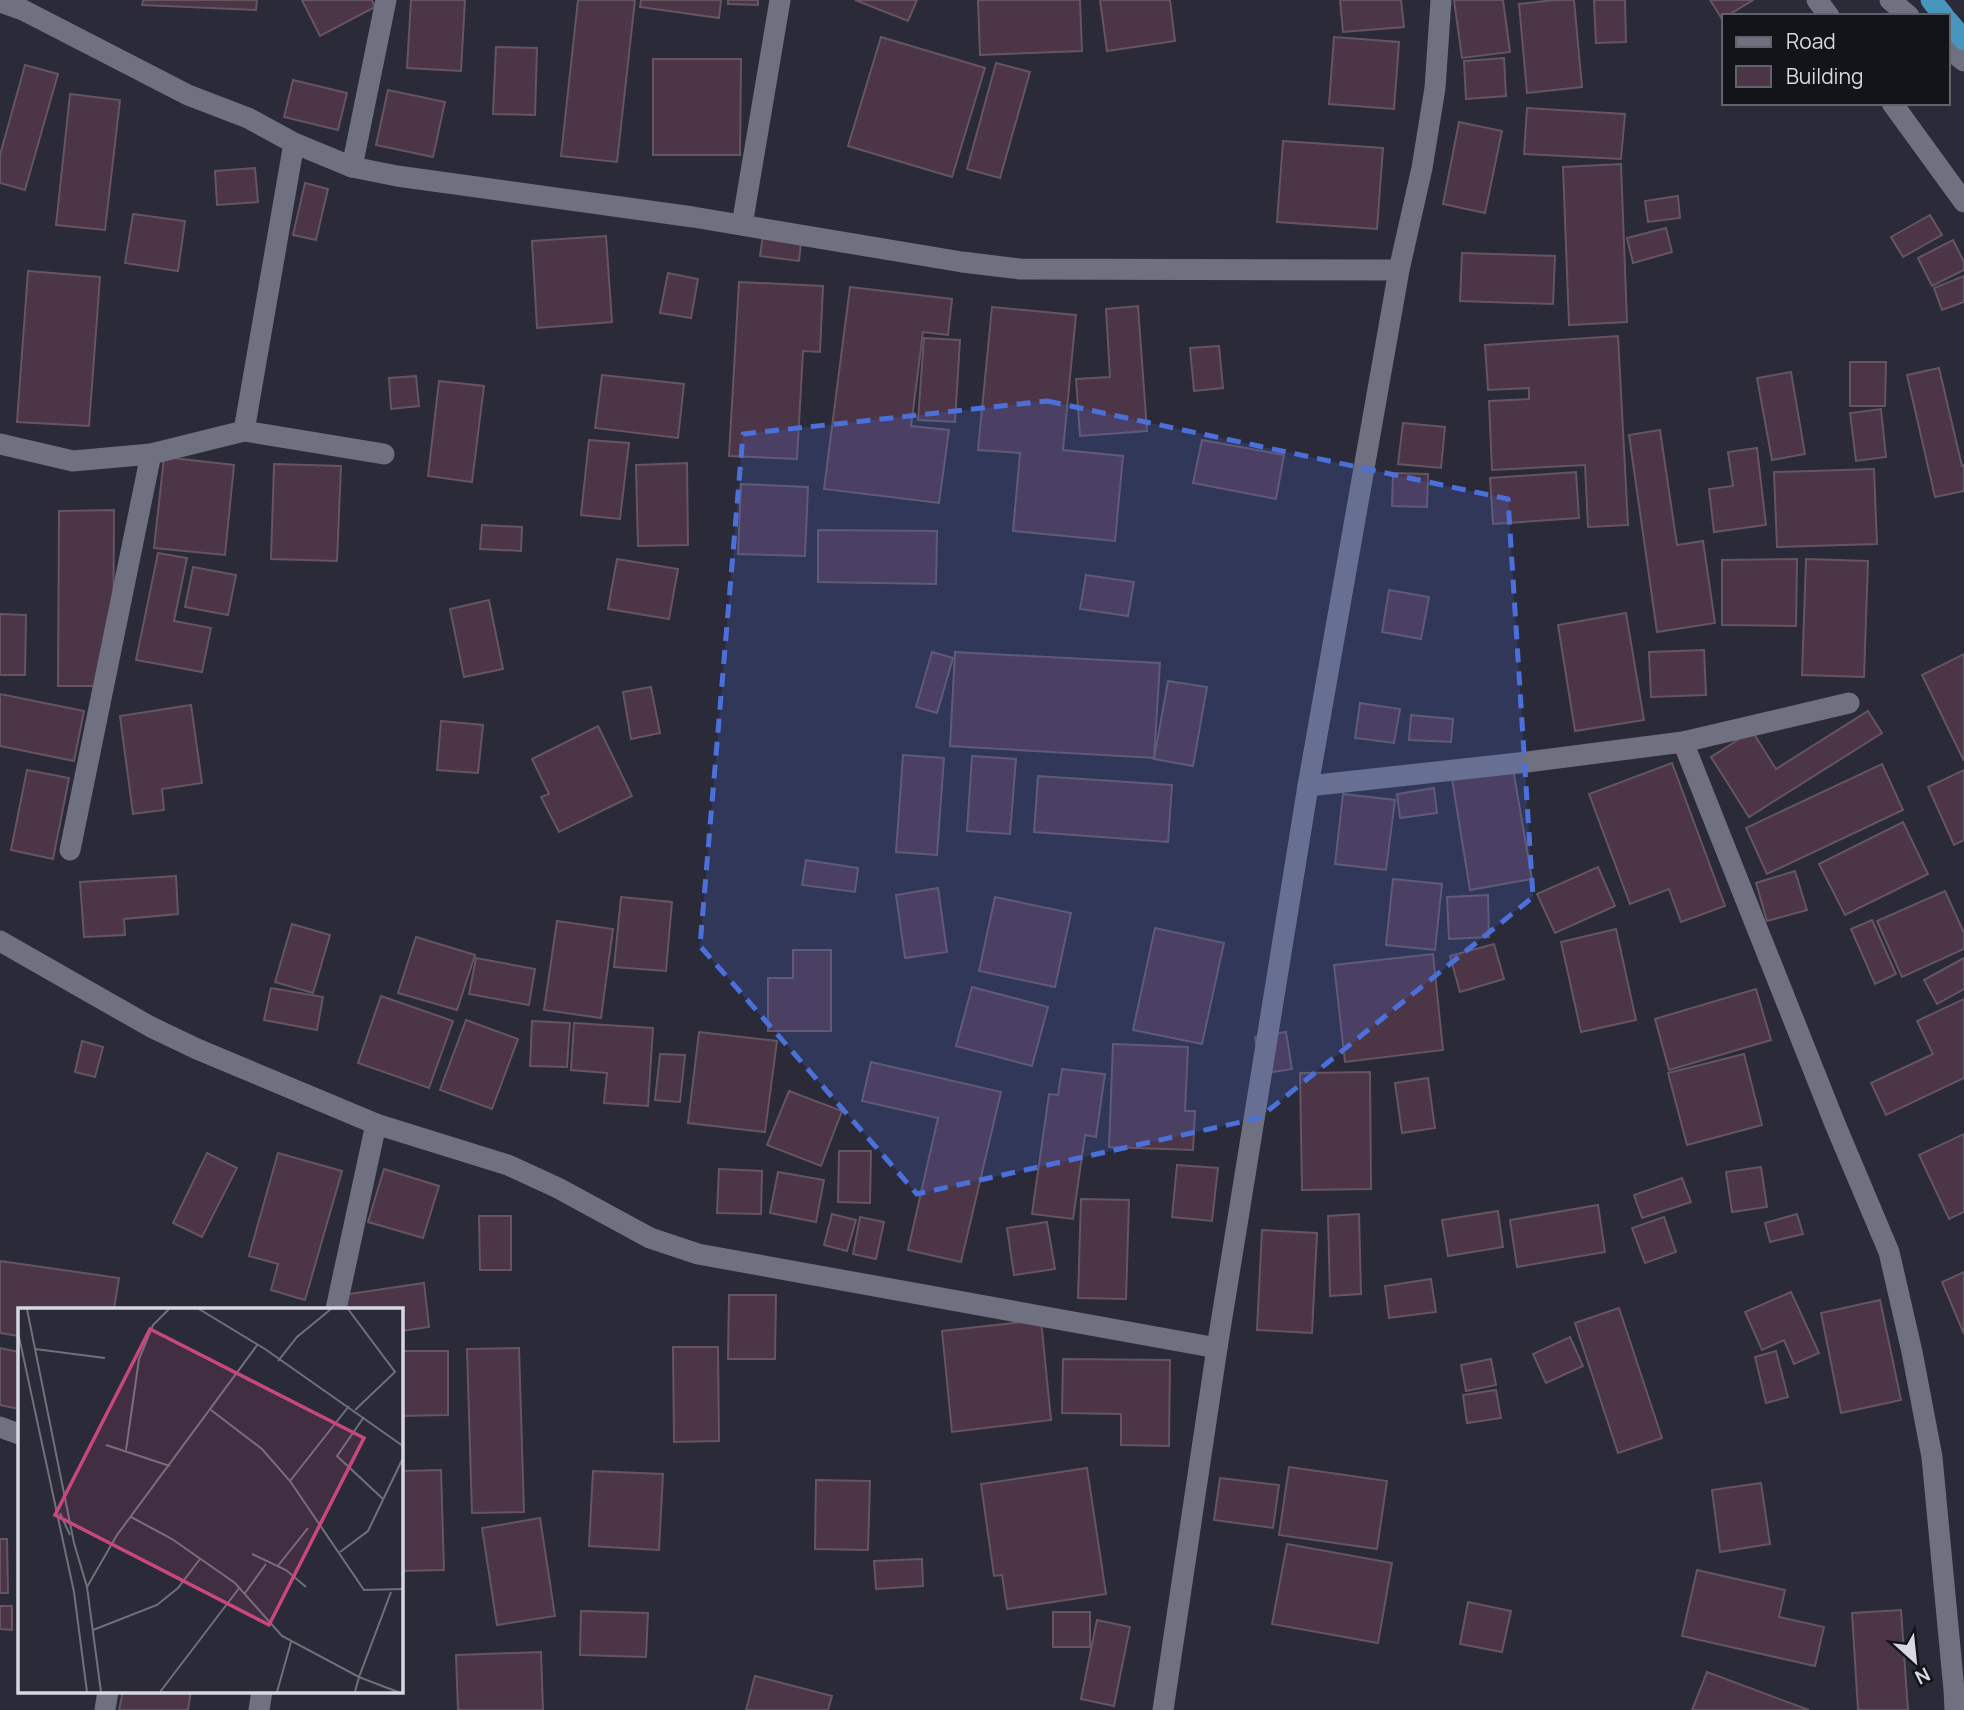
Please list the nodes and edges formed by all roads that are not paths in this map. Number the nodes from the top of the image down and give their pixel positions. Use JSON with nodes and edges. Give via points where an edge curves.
{"nodes":[{"id":1,"x":386,"y":0,"type":"edge"},
{"id":2,"x":780,"y":0,"type":"edge"},
{"id":3,"x":1441,"y":0,"type":"edge"},
{"id":4,"x":1889,"y":0,"type":"edge"},
{"id":5,"x":1931,"y":0,"type":"edge"},
{"id":6,"x":0,"y":2,"type":"edge"},
{"id":7,"x":1906,"y":14,"type":"edge"},
{"id":8,"x":1942,"y":14,"type":"edge"},
{"id":9,"x":1950,"y":23,"type":"edge"},
{"id":10,"x":1964,"y":40,"type":"edge"},
{"id":11,"x":1950,"y":50,"type":"edge"},
{"id":12,"x":1964,"y":61,"type":"edge"},
{"id":13,"x":1893,"y":105,"type":"edge"},
{"id":14,"x":294,"y":143,"type":"junction"},
{"id":15,"x":352,"y":167,"type":"junction"},
{"id":16,"x":1964,"y":202,"type":"edge"},
{"id":17,"x":742,"y":225,"type":"junction"},
{"id":18,"x":1399,"y":270,"type":"junction"},
{"id":19,"x":244,"y":432,"type":"junction"},
{"id":20,"x":0,"y":444,"type":"edge"},
{"id":21,"x":152,"y":454,"type":"junction"},
{"id":22,"x":384,"y":454,"type":"dead end"},
{"id":23,"x":1849,"y":703,"type":"dead end"},
{"id":24,"x":1684,"y":742,"type":"junction"},
{"id":25,"x":1308,"y":786,"type":"junction"},
{"id":26,"x":70,"y":850,"type":"dead end"},
{"id":27,"x":0,"y":941,"type":"edge"},
{"id":28,"x":376,"y":1124,"type":"junction"},
{"id":29,"x":336,"y":1308,"type":"edge"},
{"id":30,"x":1217,"y":1348,"type":"junction"},
{"id":31,"x":0,"y":1427,"type":"edge"},
{"id":32,"x":18,"y":1434,"type":"edge"},
{"id":33,"x":107,"y":1692,"type":"edge"},
{"id":34,"x":262,"y":1692,"type":"edge"},
{"id":35,"x":105,"y":1710,"type":"edge"},
{"id":36,"x":259,"y":1710,"type":"edge"},
{"id":37,"x":1163,"y":1710,"type":"edge"},
{"id":38,"x":1955,"y":1710,"type":"edge"}],
"edges":[{"from":1,"to":15,"type":"street"},
{"from":2,"to":17,"type":"street"},
{"from":3,"to":18,"type":"street","via":[[1435,88]]},
{"from":4,"to":7,"type":"street"},
{"from":5,"to":8,"type":"highway"},
{"from":6,"to":14,"type":"street"},
{"from":9,"to":10,"type":"highway"},
{"from":11,"to":12,"type":"street"},
{"from":13,"to":16,"type":"street"},
{"from":14,"to":15,"type":"street"},
{"from":14,"to":19,"type":"street"},
{"from":15,"to":17,"type":"street"},
{"from":17,"to":18,"type":"street","via":[[1020,269]]},
{"from":18,"to":25,"type":"street"},
{"from":19,"to":21,"type":"street"},
{"from":19,"to":22,"type":"street"},
{"from":20,"to":21,"type":"street","via":[[73,461]]},
{"from":21,"to":26,"type":"street"},
{"from":23,"to":24,"type":"street"},
{"from":24,"to":25,"type":"street"},
{"from":24,"to":38,"type":"street","via":[[1889,1252],[1932,1457]]},
{"from":25,"to":30,"type":"street"},
{"from":27,"to":28,"type":"street","via":[[151,1027]]},
{"from":28,"to":29,"type":"street"},
{"from":28,"to":30,"type":"street","via":[[508,1165],[650,1238],[698,1254]]},
{"from":30,"to":37,"type":"street"},
{"from":31,"to":32,"type":"street"},
{"from":33,"to":35,"type":"street"},
{"from":34,"to":36,"type":"street"}]}
